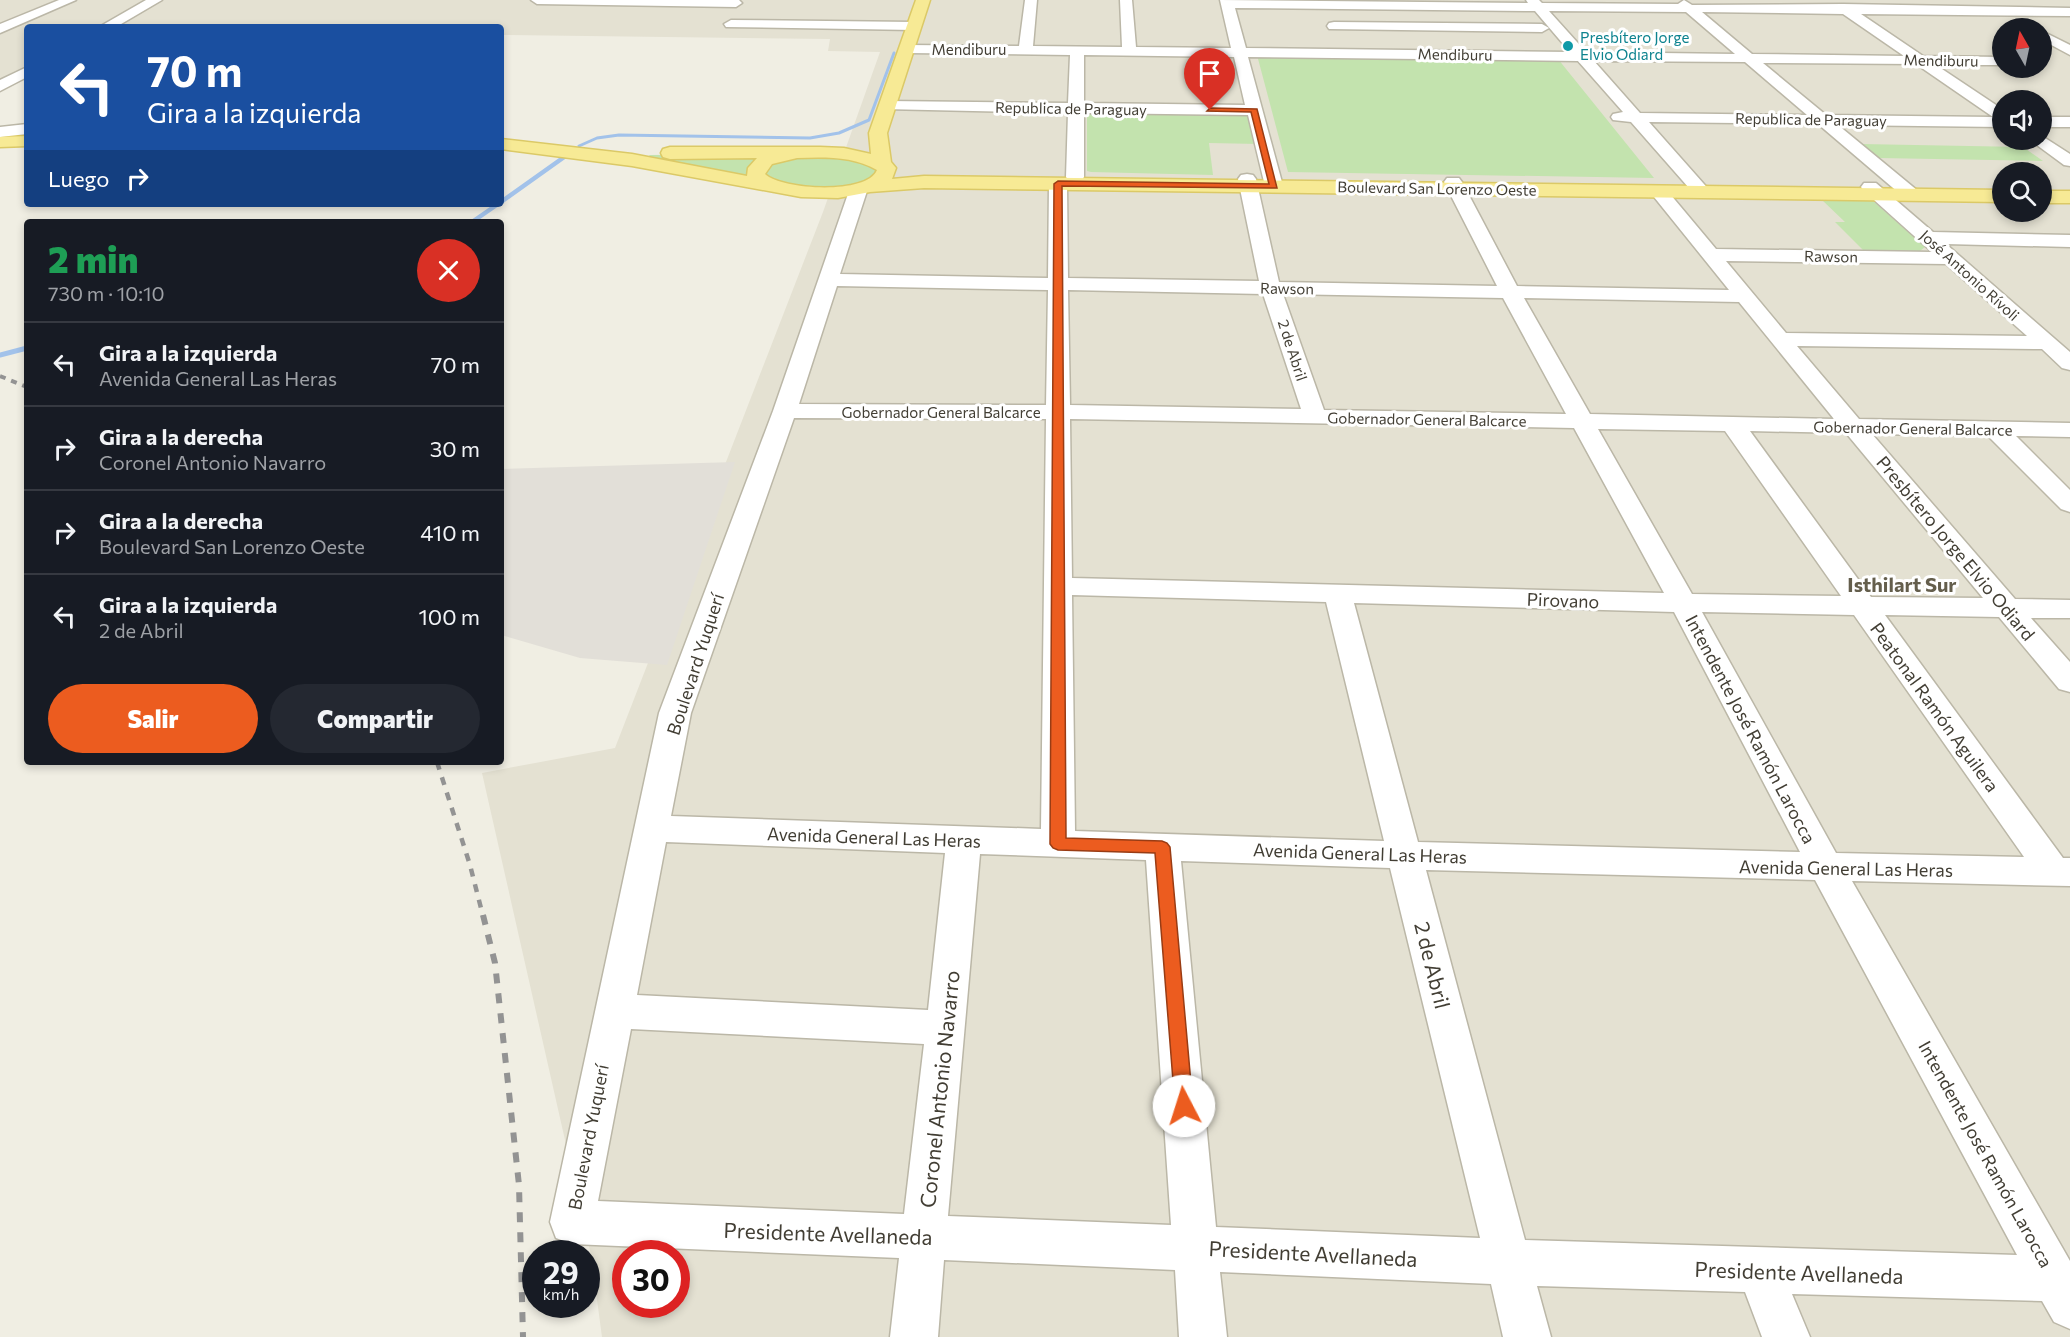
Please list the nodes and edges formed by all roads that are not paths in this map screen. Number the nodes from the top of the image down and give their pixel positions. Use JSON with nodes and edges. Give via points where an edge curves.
{"nodes":[{"id":1,"x":70,"y":0,"type":"edge"},
{"id":2,"x":156,"y":0,"type":"edge"},
{"id":3,"x":537,"y":0,"type":"edge"},
{"id":4,"x":923,"y":0,"type":"edge"},
{"id":5,"x":1032,"y":0,"type":"edge"},
{"id":6,"x":1126,"y":0,"type":"edge"},
{"id":7,"x":1831,"y":0,"type":"edge"},
{"id":8,"x":1979,"y":0,"type":"edge"},
{"id":9,"x":687,"y":1,"type":"edge"},
{"id":10,"x":1227,"y":2,"type":"edge"},
{"id":11,"x":736,"y":3,"type":"dead end"},
{"id":12,"x":1381,"y":3,"type":"edge"},
{"id":13,"x":1528,"y":4,"type":"edge"},
{"id":14,"x":1684,"y":4,"type":"edge"},
{"id":15,"x":1305,"y":7,"type":"edge"},
{"id":16,"x":803,"y":8,"type":"dead end"},
{"id":17,"x":1846,"y":10,"type":"junction"},
{"id":18,"x":2000,"y":12,"type":"junction"},
{"id":19,"x":2070,"y":12,"type":"edge"},
{"id":20,"x":2011,"y":18,"type":"edge"},
{"id":21,"x":112,"y":24,"type":"edge"},
{"id":22,"x":731,"y":24,"type":"dead end"},
{"id":23,"x":914,"y":26,"type":"junction"},
{"id":24,"x":1324,"y":26,"type":"dead end"},
{"id":25,"x":1542,"y":28,"type":"junction"},
{"id":26,"x":0,"y":29,"type":"edge"},
{"id":27,"x":790,"y":30,"type":"junction"},
{"id":28,"x":0,"y":36,"type":"edge"},
{"id":29,"x":18,"y":37,"type":"dead end"},
{"id":30,"x":2052,"y":44,"type":"edge"},
{"id":31,"x":908,"y":49,"type":"junction"},
{"id":32,"x":1026,"y":50,"type":"junction"},
{"id":33,"x":1077,"y":50,"type":"junction"},
{"id":34,"x":1129,"y":51,"type":"junction"},
{"id":35,"x":1240,"y":52,"type":"junction"},
{"id":36,"x":1563,"y":56,"type":"junction"},
{"id":37,"x":1581,"y":56,"type":"junction"},
{"id":38,"x":1748,"y":58,"type":"junction"},
{"id":39,"x":2067,"y":58,"type":"edge"},
{"id":40,"x":1921,"y":60,"type":"junction"},
{"id":41,"x":1992,"y":61,"type":"edge"},
{"id":42,"x":24,"y":73,"type":"edge"},
{"id":43,"x":0,"y":86,"type":"edge"},
{"id":44,"x":888,"y":106,"type":"junction"},
{"id":45,"x":1076,"y":108,"type":"junction"},
{"id":46,"x":1992,"y":109,"type":"edge"},
{"id":47,"x":1254,"y":110,"type":"junction"},
{"id":48,"x":1619,"y":117,"type":"junction"},
{"id":49,"x":1636,"y":117,"type":"junction"},
{"id":50,"x":1821,"y":119,"type":"junction"},
{"id":51,"x":1992,"y":122,"type":"edge"},
{"id":52,"x":2052,"y":122,"type":"edge"},
{"id":53,"x":2070,"y":122,"type":"edge"},
{"id":54,"x":24,"y":129,"type":"edge"},
{"id":55,"x":0,"y":132,"type":"edge"},
{"id":56,"x":878,"y":133,"type":"junction"},
{"id":57,"x":24,"y":141,"type":"edge"},
{"id":58,"x":0,"y":142,"type":"edge"},
{"id":59,"x":504,"y":144,"type":"edge"},
{"id":60,"x":2052,"y":149,"type":"edge"},
{"id":61,"x":797,"y":152,"type":"junction"},
{"id":62,"x":825,"y":152,"type":"junction"},
{"id":63,"x":584,"y":153,"type":"junction"},
{"id":64,"x":2070,"y":161,"type":"edge"},
{"id":65,"x":885,"y":166,"type":"junction"},
{"id":66,"x":1066,"y":180,"type":"junction"},
{"id":67,"x":1247,"y":183,"type":"junction"},
{"id":68,"x":1273,"y":183,"type":"junction"},
{"id":69,"x":1455,"y":185,"type":"junction"},
{"id":70,"x":774,"y":187,"type":"junction"},
{"id":71,"x":1992,"y":188,"type":"edge"},
{"id":72,"x":865,"y":189,"type":"junction"},
{"id":73,"x":1684,"y":189,"type":"junction"},
{"id":74,"x":2052,"y":189,"type":"edge"},
{"id":75,"x":2070,"y":189,"type":"edge"},
{"id":76,"x":1875,"y":191,"type":"junction"},
{"id":77,"x":1907,"y":191,"type":"junction"},
{"id":78,"x":1992,"y":195,"type":"edge"},
{"id":79,"x":2052,"y":197,"type":"edge"},
{"id":80,"x":2070,"y":197,"type":"edge"},
{"id":81,"x":1929,"y":238,"type":"junction"},
{"id":82,"x":2070,"y":241,"type":"edge"},
{"id":83,"x":1711,"y":255,"type":"junction"},
{"id":84,"x":1951,"y":258,"type":"junction"},
{"id":85,"x":827,"y":280,"type":"junction"},
{"id":86,"x":1058,"y":283,"type":"junction"},
{"id":87,"x":1273,"y":288,"type":"junction"},
{"id":88,"x":1510,"y":292,"type":"junction"},
{"id":89,"x":1746,"y":296,"type":"junction"},
{"id":90,"x":1782,"y":339,"type":"junction"},
{"id":91,"x":2047,"y":343,"type":"junction"},
{"id":92,"x":2070,"y":363,"type":"edge"},
{"id":93,"x":785,"y":411,"type":"junction"},
{"id":94,"x":1057,"y":412,"type":"junction"},
{"id":95,"x":1315,"y":417,"type":"junction"},
{"id":96,"x":1582,"y":422,"type":"junction"},
{"id":97,"x":1732,"y":424,"type":"junction"},
{"id":98,"x":1853,"y":427,"type":"junction"},
{"id":99,"x":1995,"y":429,"type":"junction"},
{"id":100,"x":2070,"y":430,"type":"edge"},
{"id":101,"x":2070,"y":504,"type":"edge"},
{"id":102,"x":1057,"y":586,"type":"junction"},
{"id":103,"x":1338,"y":594,"type":"junction"},
{"id":104,"x":1683,"y":603,"type":"junction"},
{"id":105,"x":1863,"y":606,"type":"junction"},
{"id":106,"x":2008,"y":608,"type":"junction"},
{"id":107,"x":2070,"y":609,"type":"edge"},
{"id":108,"x":2070,"y":682,"type":"edge"},
{"id":109,"x":651,"y":828,"type":"junction"},
{"id":110,"x":964,"y":841,"type":"junction"},
{"id":111,"x":1058,"y":844,"type":"junction"},
{"id":112,"x":1162,"y":847,"type":"junction"},
{"id":113,"x":1405,"y":854,"type":"junction"},
{"id":114,"x":1826,"y":868,"type":"junction"},
{"id":115,"x":2062,"y":872,"type":"edge"},
{"id":116,"x":613,"y":1011,"type":"junction"},
{"id":117,"x":944,"y":1028,"type":"junction"},
{"id":118,"x":572,"y":1222,"type":"joint"},
{"id":119,"x":924,"y":1237,"type":"junction"},
{"id":120,"x":1196,"y":1248,"type":"junction"},
{"id":121,"x":1508,"y":1262,"type":"junction"},
{"id":122,"x":1760,"y":1271,"type":"junction"},
{"id":123,"x":2063,"y":1292,"type":"edge"},
{"id":124,"x":914,"y":1337,"type":"edge"},
{"id":125,"x":1203,"y":1337,"type":"edge"},
{"id":126,"x":1527,"y":1337,"type":"edge"},
{"id":127,"x":1786,"y":1337,"type":"edge"}],
"edges":[{"from":1,"to":26,"type":"street"},
{"from":2,"to":21,"type":"street"},
{"from":3,"to":9,"type":"street"},
{"from":4,"to":23,"type":"main road"},
{"from":5,"to":32,"type":"street"},
{"from":6,"to":34,"type":"street"},
{"from":7,"to":17,"type":"street"},
{"from":8,"to":18,"type":"street"},
{"from":9,"to":11,"type":"street"},
{"from":10,"to":15,"type":"street"},
{"from":10,"to":35,"type":"street"},
{"from":12,"to":13,"type":"street"},
{"from":12,"to":15,"type":"street"},
{"from":13,"to":14,"type":"street"},
{"from":13,"to":25,"type":"street","name":"Presbítero Jorge Elvio Odiard"},
{"from":13,"to":37,"type":"street","name":"Presbítero Jorge Elvio Odiard"},
{"from":14,"to":17,"type":"street"},
{"from":14,"to":38,"type":"street"},
{"from":16,"to":27,"type":"street"},
{"from":17,"to":18,"type":"street"},
{"from":17,"to":40,"type":"street"},
{"from":18,"to":19,"type":"street"},
{"from":18,"to":20,"type":"street"},
{"from":22,"to":27,"type":"street"},
{"from":23,"to":27,"type":"street"},
{"from":23,"to":31,"type":"main road"},
{"from":24,"to":25,"type":"street"},
{"from":25,"to":36,"type":"street","name":"Presbítero Jorge Elvio Odiard"},
{"from":28,"to":29,"type":"street"},
{"from":30,"to":39,"type":"street"},
{"from":31,"to":32,"type":"street","name":"Mendiburu"},
{"from":31,"to":44,"type":"main road"},
{"from":32,"to":33,"type":"street","name":"Mendiburu"},
{"from":33,"to":34,"type":"street","name":"Mendiburu"},
{"from":33,"to":45,"type":"street"},
{"from":34,"to":35,"type":"street","name":"Mendiburu"},
{"from":35,"to":36,"type":"street","name":"Mendiburu","via":[[1323,48]]},
{"from":35,"to":47,"type":"street"},
{"from":36,"to":37,"type":"street","name":"Mendiburu"},
{"from":36,"to":48,"type":"street","name":"Presbítero Jorge Elvio Odiard"},
{"from":37,"to":38,"type":"street","name":"Mendiburu"},
{"from":37,"to":49,"type":"street","name":"Presbítero Jorge Elvio Odiard"},
{"from":38,"to":40,"type":"street","name":"Mendiburu"},
{"from":38,"to":50,"type":"street"},
{"from":40,"to":41,"type":"street","name":"Mendiburu"},
{"from":40,"to":46,"type":"street"},
{"from":42,"to":43,"type":"street"},
{"from":44,"to":45,"type":"street","name":"Republica de Paraguay"},
{"from":44,"to":56,"type":"main road"},
{"from":45,"to":47,"type":"street","name":"Republica de Paraguay"},
{"from":45,"to":66,"type":"street"},
{"from":47,"to":68,"type":"street"},
{"from":48,"to":49,"type":"street","name":"Republica de Paraguay"},
{"from":48,"to":73,"type":"street","name":"Presbítero Jorge Elvio Odiard"},
{"from":49,"to":50,"type":"street","name":"Republica de Paraguay"},
{"from":49,"to":73,"type":"street","name":"Presbítero Jorge Elvio Odiard"},
{"from":50,"to":51,"type":"street","name":"Republica de Paraguay"},
{"from":50,"to":77,"type":"street"},
{"from":52,"to":53,"type":"street"},
{"from":54,"to":55,"type":"street"},
{"from":56,"to":62,"type":"main road","via":[[859,143]]},
{"from":56,"to":65,"type":"main road"},
{"from":57,"to":58,"type":"main road"},
{"from":59,"to":63,"type":"main road"},
{"from":60,"to":64,"type":"street"},
{"from":61,"to":62,"type":"main road"},
{"from":61,"to":63,"type":"main road"},
{"from":61,"to":70,"type":"main road","via":[[764,160],[757,167],[755,174],[760,181]]},
{"from":62,"to":65,"type":"main road","name":"Boulevard San Lorenzo Oeste"},
{"from":63,"to":70,"type":"main road","name":"Boulevard San Lorenzo Oeste"},
{"from":65,"to":66,"type":"main road","name":"Boulevard San Lorenzo Oeste","via":[[930,175]]},
{"from":65,"to":72,"type":"main road","via":[[884,178]]},
{"from":66,"to":67,"type":"main road","name":"Boulevard San Lorenzo Oeste"},
{"from":66,"to":72,"type":"main road","name":"Boulevard San Lorenzo Oeste","via":[[924,182]]},
{"from":66,"to":86,"type":"street"},
{"from":67,"to":68,"type":"main road","name":"Boulevard San Lorenzo Oeste"},
{"from":67,"to":87,"type":"street","name":"2 de Abril","via":[[1266,273]]},
{"from":68,"to":69,"type":"main road","name":"Boulevard San Lorenzo Oeste"},
{"from":69,"to":73,"type":"main road","name":"Boulevard San Lorenzo Oeste"},
{"from":69,"to":88,"type":"street","name":"Intendente José Ramón Larocca"},
{"from":70,"to":72,"type":"main road","name":"Boulevard San Lorenzo Oeste","via":[[817,191]]},
{"from":71,"to":77,"type":"main road","name":"Boulevard San Lorenzo Oeste"},
{"from":72,"to":85,"type":"street","name":"Boulevard Yuquerí"},
{"from":73,"to":76,"type":"main road","name":"Boulevard San Lorenzo Oeste"},
{"from":73,"to":83,"type":"street","name":"Presbítero Jorge Elvio Odiard"},
{"from":74,"to":75,"type":"main road"},
{"from":76,"to":77,"type":"main road","name":"Boulevard San Lorenzo Oeste"},
{"from":76,"to":81,"type":"street","name":"José Antonio Rívoli"},
{"from":77,"to":78,"type":"main road","name":"Boulevard San Lorenzo Oeste"},
{"from":79,"to":80,"type":"main road"},
{"from":81,"to":82,"type":"street"},
{"from":81,"to":84,"type":"street","name":"José Antonio Rívoli"},
{"from":83,"to":84,"type":"street","name":"Rawson"},
{"from":83,"to":89,"type":"street","name":"Presbítero Jorge Elvio Odiard"},
{"from":84,"to":91,"type":"street","name":"José Antonio Rívoli"},
{"from":85,"to":86,"type":"street","name":"Rawson"},
{"from":85,"to":93,"type":"street","name":"Boulevard Yuquerí"},
{"from":86,"to":87,"type":"street","name":"Rawson"},
{"from":86,"to":94,"type":"street"},
{"from":87,"to":88,"type":"street","name":"Rawson"},
{"from":87,"to":95,"type":"street","name":"2 de Abril"},
{"from":88,"to":89,"type":"street","name":"Rawson"},
{"from":88,"to":96,"type":"street","name":"Intendente José Ramón Larocca"},
{"from":89,"to":90,"type":"street","name":"Presbítero Jorge Elvio Odiard"},
{"from":90,"to":91,"type":"street"},
{"from":90,"to":98,"type":"street","name":"Presbítero Jorge Elvio Odiard"},
{"from":91,"to":92,"type":"street","name":"José Antonio Rívoli"},
{"from":93,"to":94,"type":"street","name":"Gobernador General Balcarce"},
{"from":93,"to":109,"type":"street","name":"Boulevard Yuquerí","via":[[675,713]]},
{"from":94,"to":95,"type":"street","name":"Gobernador General Balcarce"},
{"from":94,"to":102,"type":"street"},
{"from":95,"to":96,"type":"street","name":"Gobernador General Balcarce"},
{"from":96,"to":97,"type":"street","name":"Gobernador General Balcarce"},
{"from":96,"to":104,"type":"street","name":"Intendente José Ramón Larocca"},
{"from":97,"to":98,"type":"street","name":"Gobernador General Balcarce"},
{"from":97,"to":105,"type":"street","name":"Peatonal Ramón Aguilera"},
{"from":98,"to":99,"type":"street","name":"Gobernador General Balcarce"},
{"from":98,"to":106,"type":"street","name":"Presbítero Jorge Elvio Odiard"},
{"from":99,"to":100,"type":"street","name":"Gobernador General Balcarce"},
{"from":99,"to":101,"type":"street"},
{"from":102,"to":103,"type":"street","name":"Pirovano"},
{"from":102,"to":111,"type":"street"},
{"from":103,"to":104,"type":"street","name":"Pirovano"},
{"from":103,"to":113,"type":"street","name":"2 de Abril"},
{"from":104,"to":105,"type":"street","name":"Pirovano"},
{"from":104,"to":114,"type":"street","name":"Intendente José Ramón Larocca"},
{"from":105,"to":106,"type":"street","name":"Pirovano"},
{"from":105,"to":115,"type":"street","name":"Peatonal Ramón Aguilera"},
{"from":106,"to":107,"type":"street","name":"Pirovano"},
{"from":106,"to":108,"type":"street","name":"Presbítero Jorge Elvio Odiard"},
{"from":109,"to":110,"type":"street","name":"Avenida General Las Heras"},
{"from":109,"to":116,"type":"street","name":"Boulevard Yuquerí"},
{"from":110,"to":111,"type":"street","name":"Avenida General Las Heras"},
{"from":110,"to":117,"type":"street","name":"Coronel Antonio Navarro"},
{"from":111,"to":112,"type":"street","name":"Avenida General Las Heras"},
{"from":112,"to":113,"type":"street","name":"Avenida General Las Heras"},
{"from":112,"to":120,"type":"street"},
{"from":113,"to":114,"type":"street","name":"Avenida General Las Heras"},
{"from":113,"to":121,"type":"street","name":"2 de Abril"},
{"from":114,"to":115,"type":"street","name":"Avenida General Las Heras"},
{"from":114,"to":123,"type":"street","name":"Intendente José Ramón Larocca"},
{"from":116,"to":117,"type":"street"},
{"from":116,"to":118,"type":"street","name":"Boulevard Yuquerí"},
{"from":117,"to":119,"type":"street","name":"Coronel Antonio Navarro"},
{"from":118,"to":119,"type":"street","name":"Presidente Avellaneda"},
{"from":119,"to":120,"type":"street","name":"Presidente Avellaneda"},
{"from":119,"to":124,"type":"street","name":"Coronel Antonio Navarro"},
{"from":120,"to":121,"type":"street","name":"Presidente Avellaneda"},
{"from":120,"to":125,"type":"street"},
{"from":121,"to":122,"type":"street","name":"Presidente Avellaneda"},
{"from":121,"to":126,"type":"street","name":"2 de Abril"},
{"from":122,"to":123,"type":"street","name":"Presidente Avellaneda"},
{"from":122,"to":127,"type":"street"}]}
